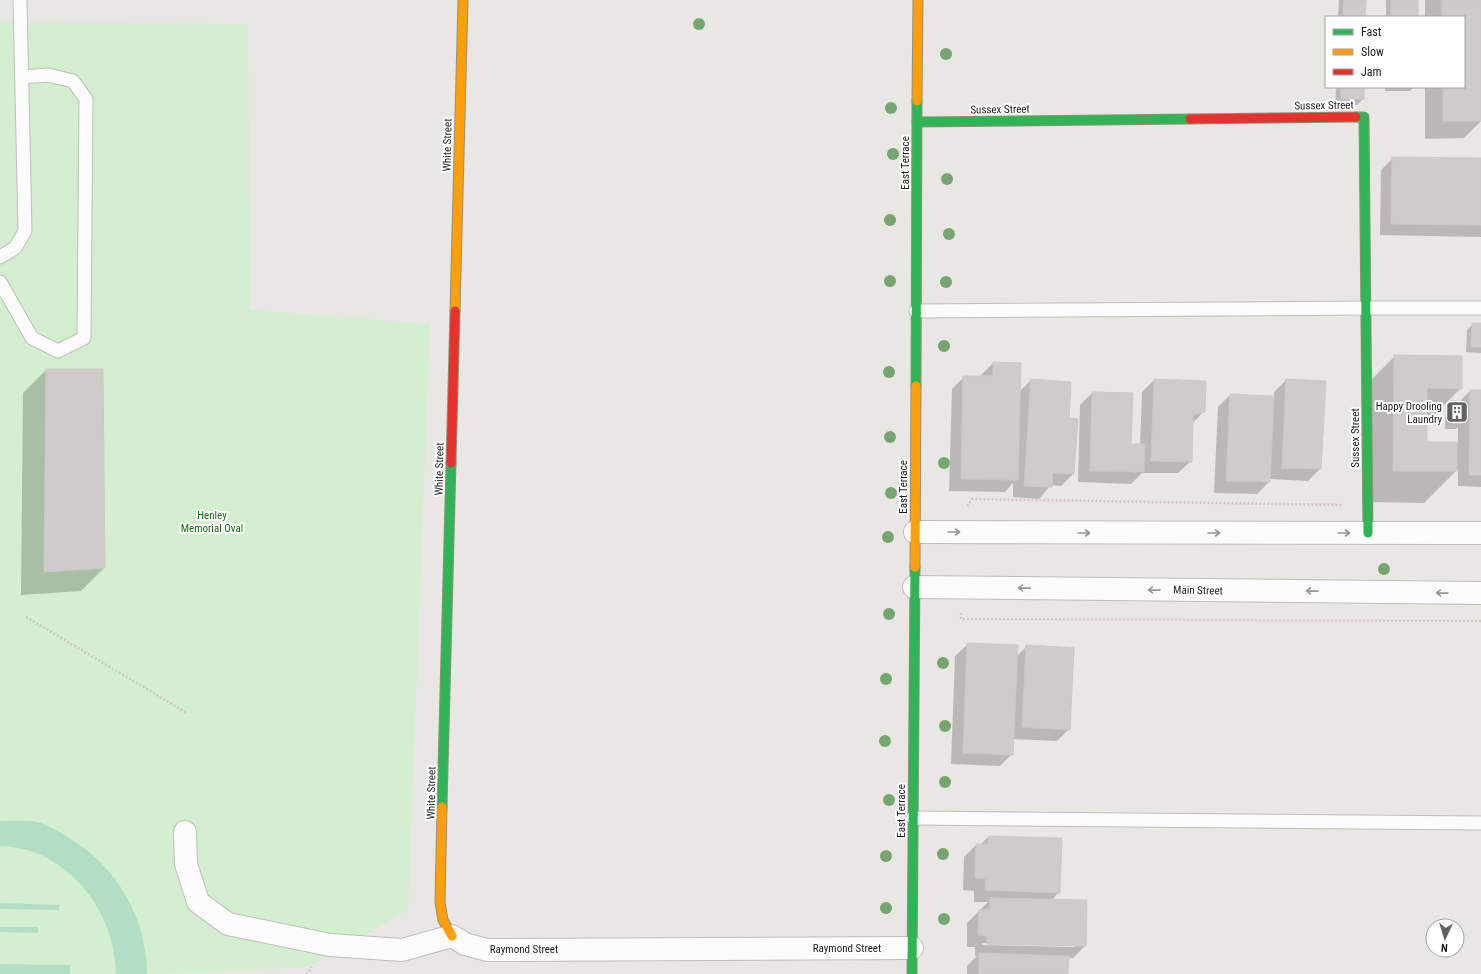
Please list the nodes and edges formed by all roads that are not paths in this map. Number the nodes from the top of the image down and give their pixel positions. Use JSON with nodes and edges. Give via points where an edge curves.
{"nodes":[{"id":1,"x":20,"y":0,"type":"edge"},
{"id":2,"x":463,"y":0,"type":"edge"},
{"id":3,"x":918,"y":0,"type":"edge"},
{"id":4,"x":22,"y":77,"type":"junction"},
{"id":5,"x":917,"y":122,"type":"junction"},
{"id":6,"x":0,"y":257,"type":"edge"},
{"id":7,"x":0,"y":282,"type":"edge"},
{"id":8,"x":1366,"y":308,"type":"junction"},
{"id":9,"x":1481,"y":308,"type":"edge"},
{"id":10,"x":916,"y":311,"type":"junction"},
{"id":11,"x":914,"y":532,"type":"junction"},
{"id":12,"x":1368,"y":533,"type":"junction"},
{"id":13,"x":1481,"y":533,"type":"edge"},
{"id":14,"x":914,"y":587,"type":"junction"},
{"id":15,"x":1481,"y":593,"type":"edge"},
{"id":16,"x":913,"y":818,"type":"junction"},
{"id":17,"x":1481,"y":823,"type":"edge"},
{"id":18,"x":185,"y":832,"type":"dead end"},
{"id":19,"x":452,"y":936,"type":"junction"},
{"id":20,"x":912,"y":948,"type":"junction"},
{"id":21,"x":912,"y":974,"type":"edge"}],
"edges":[{"from":1,"to":4,"type":"lane"},
{"from":2,"to":19,"type":"street","name":"White Street","via":[[440,902],[443,920]]},
{"from":3,"to":5,"type":"street","name":"East Terrace"},
{"from":4,"to":6,"type":"lane","via":[[25,231],[15,248]]},
{"from":4,"to":7,"type":"lane","via":[[48,75],[73,81],[86,99],[84,338],[58,351],[32,338]]},
{"from":5,"to":8,"type":"street","name":"Sussex Street","via":[[1364,117]]},
{"from":5,"to":10,"type":"street","name":"East Terrace"},
{"from":8,"to":9,"type":"lane"},
{"from":8,"to":10,"type":"lane"},
{"from":8,"to":12,"type":"street","name":"Sussex Street"},
{"from":10,"to":11,"type":"street","name":"East Terrace"},
{"from":11,"to":12,"type":"street","one_way":true},
{"from":11,"to":14,"type":"street","name":"East Terrace"},
{"from":12,"to":13,"type":"street"},
{"from":15,"to":14,"type":"street","name":"Main Street","one_way":true},
{"from":14,"to":16,"type":"street","name":"East Terrace"},
{"from":16,"to":17,"type":"lane"},
{"from":16,"to":20,"type":"street","name":"East Terrace"},
{"from":18,"to":19,"type":"street","via":[[186,864],[198,902],[228,924],[330,945],[402,950]]},
{"from":19,"to":20,"type":"street","name":"Raymond Street","via":[[465,944],[487,950]]},
{"from":20,"to":21,"type":"street","name":"East Terrace"}]}
